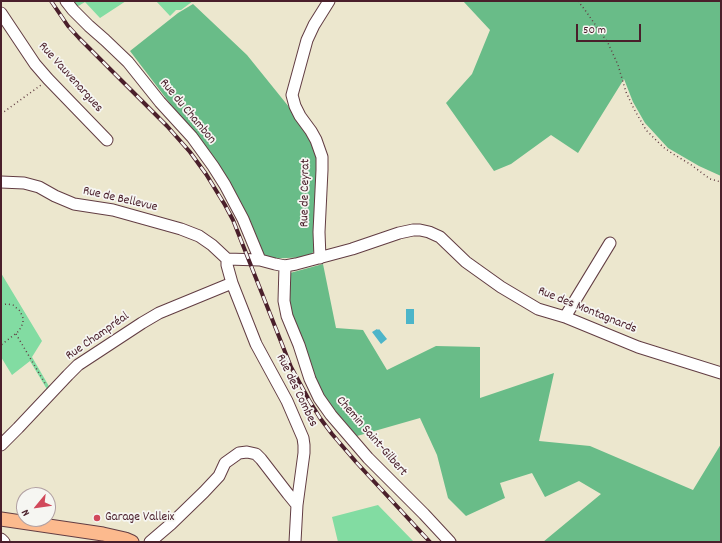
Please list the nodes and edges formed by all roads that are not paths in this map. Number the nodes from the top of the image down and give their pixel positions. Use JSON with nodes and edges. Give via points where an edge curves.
{"nodes":[{"id":1,"x":66,"y":1,"type":"edge"},
{"id":2,"x":329,"y":1,"type":"edge"},
{"id":3,"x":1,"y":13,"type":"edge"},
{"id":4,"x":107,"y":140,"type":"dead end"},
{"id":5,"x":1,"y":182,"type":"edge"},
{"id":6,"x":610,"y":243,"type":"dead end"},
{"id":7,"x":320,"y":258,"type":"junction"},
{"id":8,"x":227,"y":259,"type":"junction"},
{"id":9,"x":260,"y":260,"type":"junction"},
{"id":10,"x":285,"y":266,"type":"junction"},
{"id":11,"x":232,"y":283,"type":"junction"},
{"id":12,"x":565,"y":317,"type":"junction"},
{"id":13,"x":721,"y":373,"type":"edge"},
{"id":14,"x":1,"y":445,"type":"edge"},
{"id":15,"x":297,"y":505,"type":"junction"},
{"id":16,"x":1,"y":519,"type":"edge"},
{"id":17,"x":1,"y":539,"type":"edge"},
{"id":18,"x":3,"y":542,"type":"edge"},
{"id":19,"x":132,"y":542,"type":"edge"},
{"id":20,"x":150,"y":542,"type":"edge"},
{"id":21,"x":295,"y":542,"type":"edge"},
{"id":22,"x":450,"y":542,"type":"edge"}],
"edges":[{"from":1,"to":9,"type":"street","name":"Rue du Chambon","via":[[128,62],[192,137],[225,185]]},
{"from":2,"to":7,"type":"street","name":"Rue de Ceyrat","via":[[307,40],[292,95],[295,106],[316,140],[322,157]]},
{"from":3,"to":4,"type":"street","name":"Rue Vauvenargues","via":[[35,64]]},
{"from":5,"to":8,"type":"street","name":"Rue de Bellevue","via":[[24,183],[39,187],[74,204],[113,210],[181,229],[199,236]]},
{"from":6,"to":12,"type":"street"},
{"from":7,"to":10,"type":"street","name":"Rue des Montagnards"},
{"from":7,"to":12,"type":"street","name":"Rue des Montagnards","via":[[399,233],[414,230],[429,232],[440,237],[466,262],[501,287],[538,309]]},
{"from":8,"to":9,"type":"street","name":"Rue des Montagnards"},
{"from":8,"to":11,"type":"street","name":"Rue des Combes"},
{"from":9,"to":10,"type":"street","name":"Rue des Montagnards"},
{"from":10,"to":22,"type":"street","name":"Chemin Saint-Gilbert","via":[[284,301],[287,316],[319,398],[368,458]]},
{"from":11,"to":14,"type":"street","name":"Rue Champréal","via":[[149,318],[78,365]]},
{"from":11,"to":15,"type":"street","name":"Rue des Combes","via":[[256,344],[287,401],[303,438],[304,454]]},
{"from":12,"to":13,"type":"street","name":"Rue des Montagnards","via":[[638,347]]},
{"from":15,"to":20,"type":"street","via":[[256,454],[239,453],[225,463],[219,476],[204,492]]},
{"from":15,"to":21,"type":"street","name":"Rue des Combes"},
{"from":16,"to":19,"type":"main road","via":[[103,534]]},
{"from":17,"to":18,"type":"street"}]}
